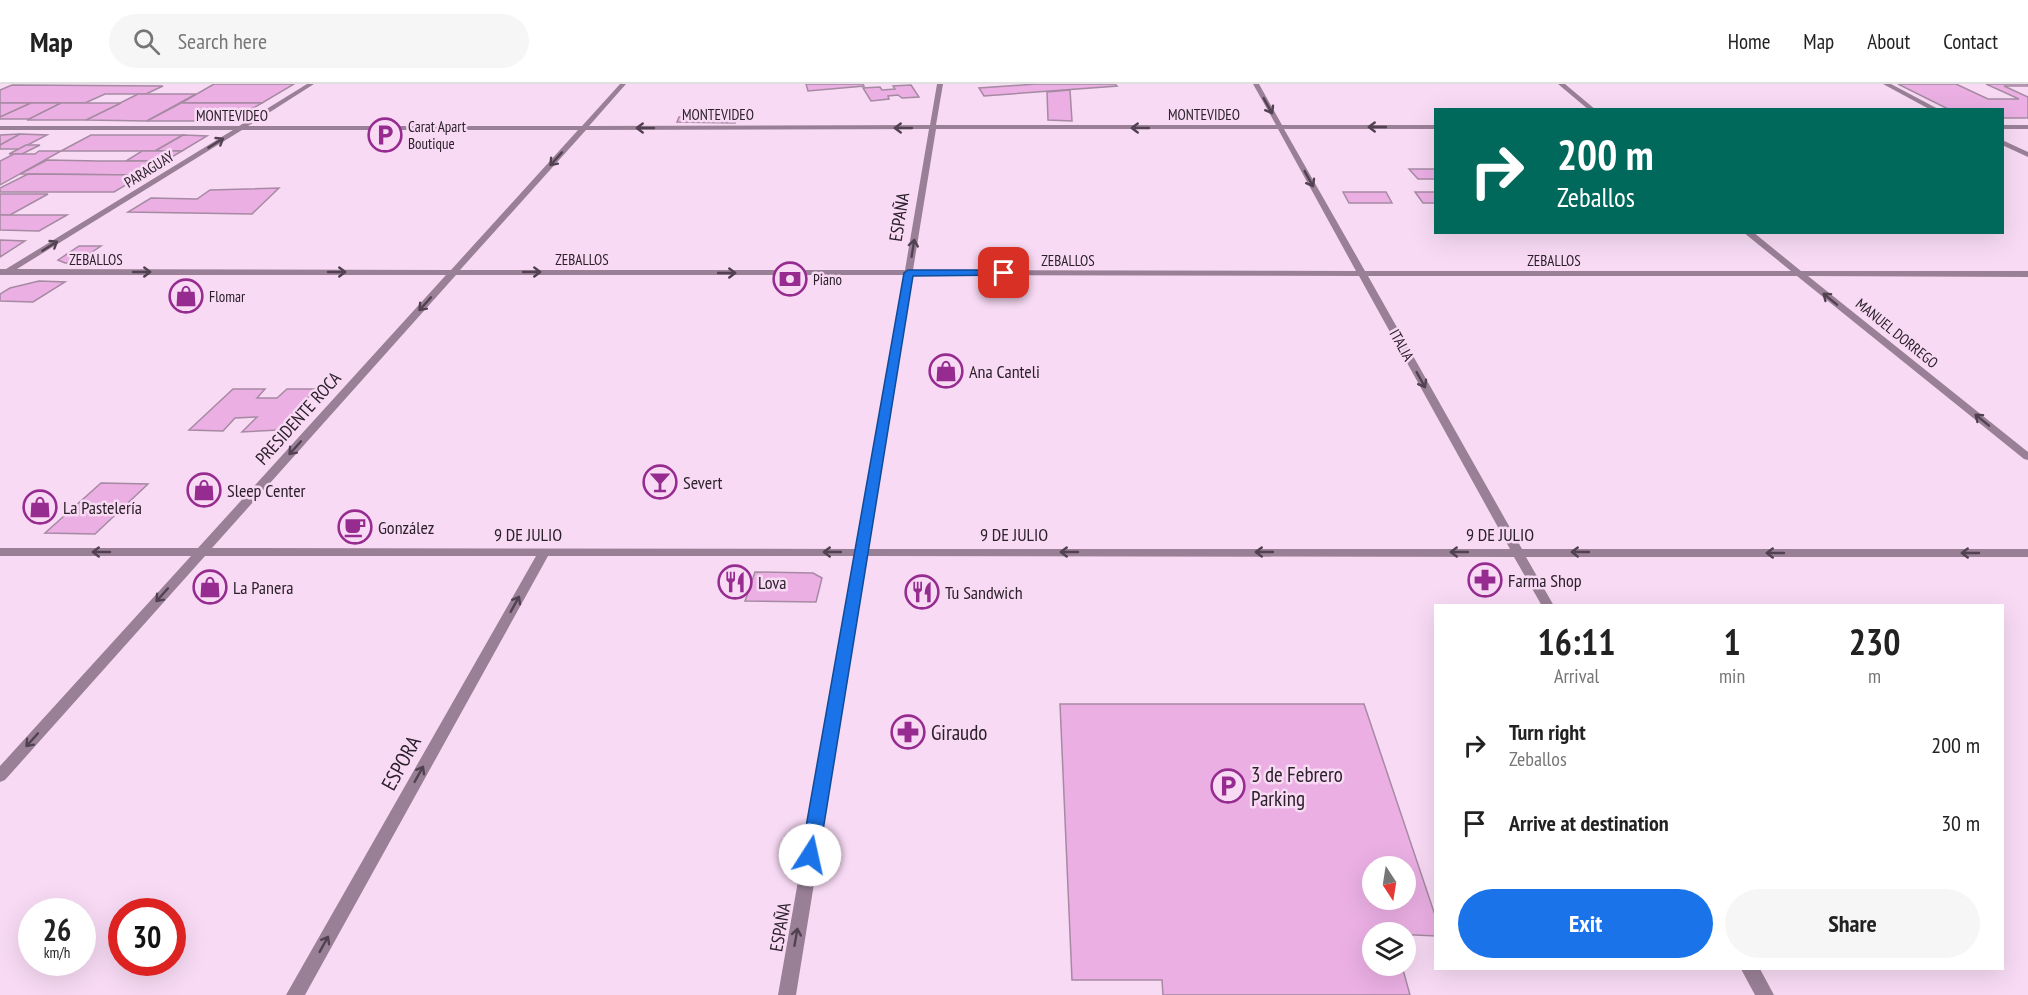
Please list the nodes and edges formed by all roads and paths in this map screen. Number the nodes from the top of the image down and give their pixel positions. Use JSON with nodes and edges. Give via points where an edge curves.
{"nodes":[{"id":1,"x":311,"y":84,"type":"edge"},
{"id":2,"x":623,"y":84,"type":"edge"},
{"id":3,"x":940,"y":84,"type":"edge"},
{"id":4,"x":1256,"y":84,"type":"edge"},
{"id":5,"x":1561,"y":84,"type":"edge"},
{"id":6,"x":1886,"y":84,"type":"edge"},
{"id":7,"x":1591,"y":108,"type":"edge"},
{"id":8,"x":1933,"y":108,"type":"edge"},
{"id":9,"x":2004,"y":127,"type":"edge"},
{"id":10,"x":2028,"y":127,"type":"edge"},
{"id":11,"x":0,"y":128,"type":"edge"},
{"id":12,"x":240,"y":128,"type":"junction"},
{"id":13,"x":583,"y":128,"type":"junction"},
{"id":14,"x":933,"y":128,"type":"junction"},
{"id":15,"x":1280,"y":128,"type":"junction"},
{"id":16,"x":1434,"y":128,"type":"edge"},
{"id":17,"x":2004,"y":143,"type":"edge"},
{"id":18,"x":2028,"y":155,"type":"edge"},
{"id":19,"x":1749,"y":234,"type":"edge"},
{"id":20,"x":453,"y":272,"type":"junction"},
{"id":21,"x":2,"y":273,"type":"edge"},
{"id":22,"x":908,"y":273,"type":"junction"},
{"id":23,"x":1362,"y":273,"type":"junction"},
{"id":24,"x":1799,"y":274,"type":"junction"},
{"id":25,"x":2028,"y":274,"type":"edge"},
{"id":26,"x":2028,"y":457,"type":"edge"},
{"id":27,"x":0,"y":552,"type":"edge"},
{"id":28,"x":202,"y":552,"type":"junction"},
{"id":29,"x":544,"y":552,"type":"junction"},
{"id":30,"x":861,"y":552,"type":"junction"},
{"id":31,"x":1518,"y":552,"type":"junction"},
{"id":32,"x":2028,"y":553,"type":"edge"},
{"id":33,"x":1547,"y":604,"type":"edge"},
{"id":34,"x":0,"y":776,"type":"edge"},
{"id":35,"x":1751,"y":970,"type":"edge"},
{"id":36,"x":295,"y":995,"type":"edge"},
{"id":37,"x":787,"y":995,"type":"edge"},
{"id":38,"x":1765,"y":995,"type":"edge"}],
"edges":[{"from":1,"to":12,"type":"street","name":"PARAGUAY"},
{"from":2,"to":13,"type":"street","name":"PRESIDENTE ROCA"},
{"from":3,"to":14,"type":"street","name":"ESPAÑA"},
{"from":4,"to":15,"type":"street","name":"ITALIA","one_way":true},
{"from":5,"to":7,"type":"street"},
{"from":6,"to":8,"type":"street"},
{"from":9,"to":10,"type":"street"},
{"from":11,"to":12,"type":"street","name":"MONTEVIDEO"},
{"from":12,"to":13,"type":"street","name":"MONTEVIDEO"},
{"from":21,"to":12,"type":"street","name":"PARAGUAY","one_way":true},
{"from":14,"to":13,"type":"street","name":"MONTEVIDEO","one_way":true},
{"from":13,"to":20,"type":"street","name":"PRESIDENTE ROCA","one_way":true},
{"from":15,"to":14,"type":"street","name":"MONTEVIDEO","one_way":true},
{"from":22,"to":14,"type":"street","name":"ESPAÑA","one_way":true},
{"from":16,"to":15,"type":"street","name":"MONTEVIDEO","one_way":true},
{"from":15,"to":23,"type":"street","name":"ITALIA","one_way":true},
{"from":17,"to":18,"type":"street"},
{"from":19,"to":24,"type":"street","name":"MANUEL DORREGO"},
{"from":21,"to":20,"type":"street","name":"ZEBALLOS","one_way":true},
{"from":20,"to":22,"type":"street","name":"ZEBALLOS","one_way":true},
{"from":20,"to":28,"type":"street","name":"PRESIDENTE ROCA","one_way":true},
{"from":22,"to":23,"type":"street","name":"ZEBALLOS"},
{"from":22,"to":30,"type":"street","name":"ESPAÑA"},
{"from":23,"to":24,"type":"street","name":"ZEBALLOS"},
{"from":23,"to":31,"type":"street","name":"ITALIA","one_way":true},
{"from":24,"to":25,"type":"street","name":"ZEBALLOS"},
{"from":26,"to":24,"type":"street","name":"MANUEL DORREGO","one_way":true},
{"from":28,"to":27,"type":"street","name":"9 DE JULIO","one_way":true},
{"from":28,"to":29,"type":"street","name":"9 DE JULIO"},
{"from":28,"to":34,"type":"street","name":"PRESIDENTE ROCA","one_way":true},
{"from":30,"to":29,"type":"street","name":"9 DE JULIO","one_way":true},
{"from":36,"to":29,"type":"street","name":"ESPORA","one_way":true},
{"from":31,"to":30,"type":"street","name":"9 DE JULIO","one_way":true},
{"from":37,"to":30,"type":"street","name":"ESPAÑA","one_way":true},
{"from":32,"to":31,"type":"street","name":"9 DE JULIO","one_way":true},
{"from":31,"to":33,"type":"street","name":"ITALIA"},
{"from":35,"to":38,"type":"street"}]}
